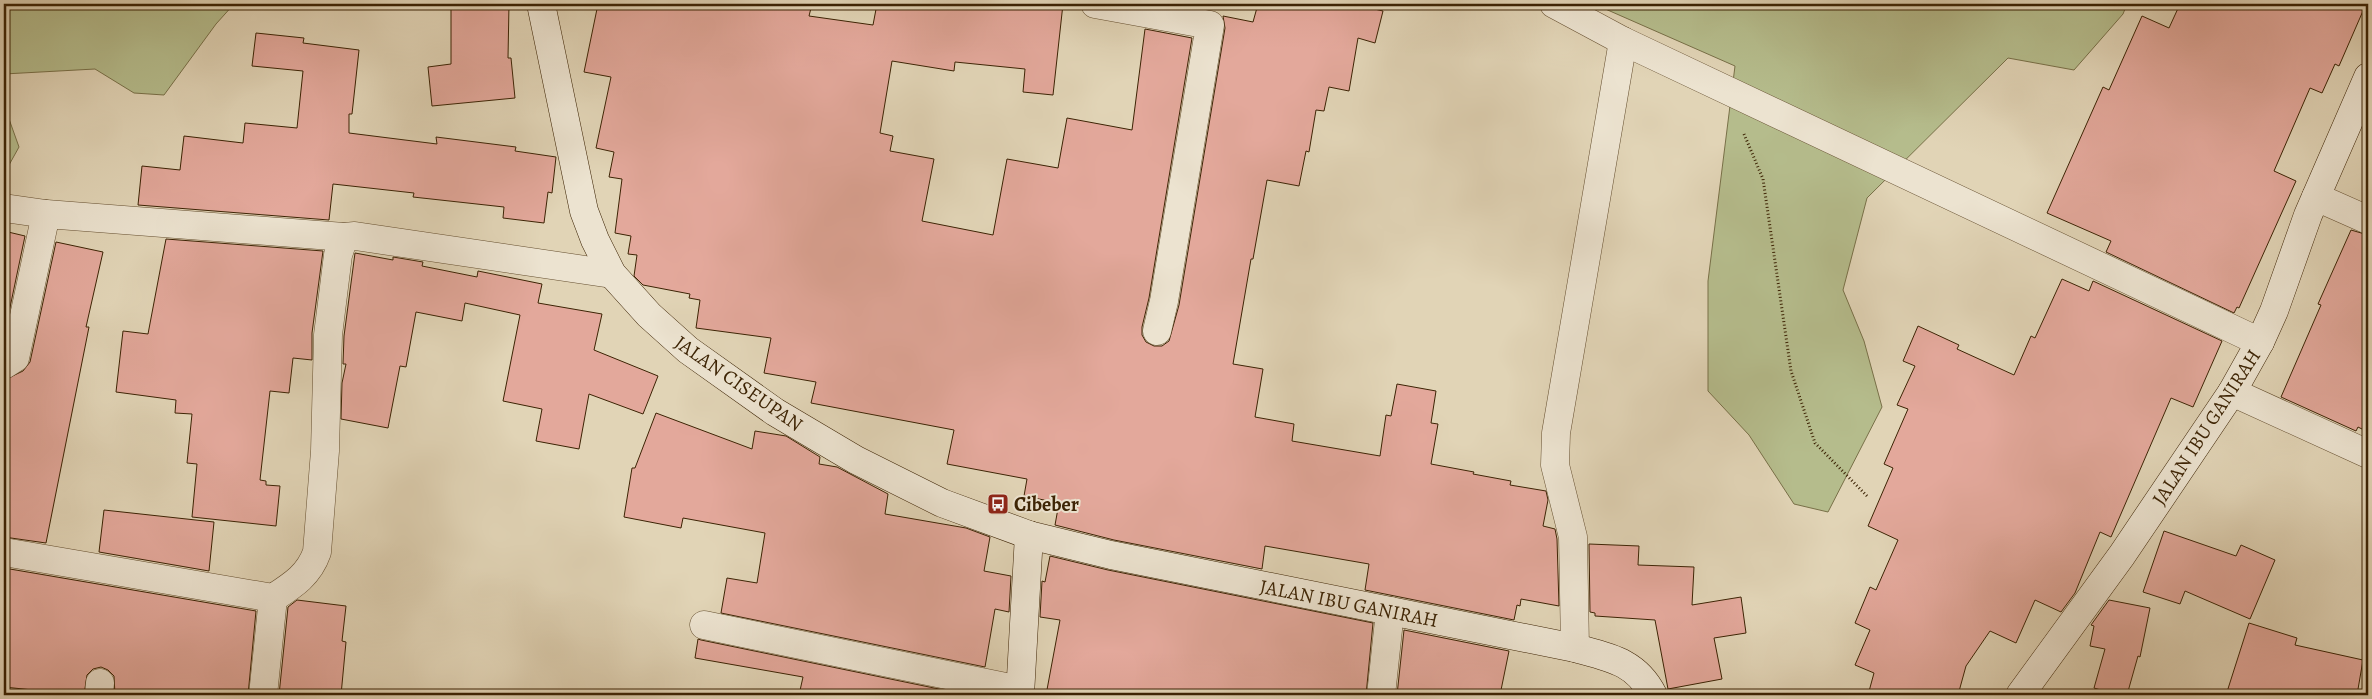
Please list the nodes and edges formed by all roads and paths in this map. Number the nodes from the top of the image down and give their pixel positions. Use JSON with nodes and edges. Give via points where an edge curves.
{"nodes":[{"id":1,"x":542,"y":4,"type":"edge"},
{"id":2,"x":1095,"y":4,"type":"edge"},
{"id":3,"x":1554,"y":4,"type":"edge"},
{"id":4,"x":1213,"y":14,"type":"edge"},
{"id":5,"x":1623,"y":41,"type":"junction"},
{"id":6,"x":2368,"y":77,"type":"edge"},
{"id":7,"x":1725,"y":89,"type":"junction"},
{"id":8,"x":2316,"y":197,"type":"junction"},
{"id":9,"x":4,"y":208,"type":"edge"},
{"id":10,"x":46,"y":214,"type":"junction"},
{"id":11,"x":2368,"y":220,"type":"edge"},
{"id":12,"x":344,"y":237,"type":"junction"},
{"id":13,"x":612,"y":274,"type":"junction"},
{"id":14,"x":1157,"y":331,"type":"dead end"},
{"id":15,"x":2260,"y":342,"type":"junction"},
{"id":16,"x":4,"y":364,"type":"edge"},
{"id":17,"x":2232,"y":392,"type":"junction"},
{"id":18,"x":2368,"y":454,"type":"edge"},
{"id":19,"x":1867,"y":496,"type":"dead end"},
{"id":20,"x":1029,"y":535,"type":"junction"},
{"id":21,"x":4,"y":552,"type":"edge"},
{"id":22,"x":273,"y":598,"type":"junction"},
{"id":23,"x":1390,"y":611,"type":"junction"},
{"id":24,"x":704,"y":625,"type":"dead end"},
{"id":25,"x":1575,"y":648,"type":"junction"},
{"id":26,"x":1020,"y":693,"type":"edge"},
{"id":27,"x":263,"y":695,"type":"edge"},
{"id":28,"x":1381,"y":695,"type":"edge"},
{"id":29,"x":1653,"y":695,"type":"edge"},
{"id":30,"x":2020,"y":695,"type":"edge"}],
"edges":[{"from":1,"to":13,"type":"street","name":"JALAN CISEUPAN","via":[[584,211],[594,240]]},
{"from":2,"to":4,"type":"street"},
{"from":3,"to":5,"type":"street"},
{"from":4,"to":14,"type":"street"},
{"from":5,"to":7,"type":"street"},
{"from":5,"to":25,"type":"street","via":[[1556,433],[1555,465],[1573,536]]},
{"from":6,"to":8,"type":"street","name":"JALAN IBU GANIRAH"},
{"from":7,"to":15,"type":"street"},
{"from":7,"to":19,"type":"path","via":[[1763,179],[1791,371],[1815,444]]},
{"from":8,"to":11,"type":"street"},
{"from":8,"to":15,"type":"street","name":"JALAN IBU GANIRAH"},
{"from":9,"to":10,"type":"street"},
{"from":10,"to":12,"type":"street"},
{"from":10,"to":16,"type":"street","via":[[15,358]]},
{"from":12,"to":13,"type":"street"},
{"from":12,"to":22,"type":"street","via":[[338,255],[328,335],[318,552],[313,565],[300,580]]},
{"from":13,"to":20,"type":"street","name":"JALAN CISEUPAN","via":[[688,350],[775,412],[856,460],[942,503]]},
{"from":15,"to":17,"type":"street","name":"JALAN IBU GANIRAH"},
{"from":17,"to":18,"type":"street"},
{"from":17,"to":30,"type":"street","name":"JALAN IBU GANIRAH","via":[[2122,556]]},
{"from":20,"to":23,"type":"street","name":"JALAN IBU GANIRAH","via":[[1111,555]]},
{"from":20,"to":26,"type":"street"},
{"from":21,"to":22,"type":"street"},
{"from":22,"to":27,"type":"street"},
{"from":23,"to":25,"type":"street","name":"JALAN IBU GANIRAH"},
{"from":23,"to":28,"type":"street"},
{"from":24,"to":26,"type":"street"},
{"from":25,"to":29,"type":"street","name":"JALAN IBU GANIRAH","via":[[1622,661],[1636,672]]}]}
